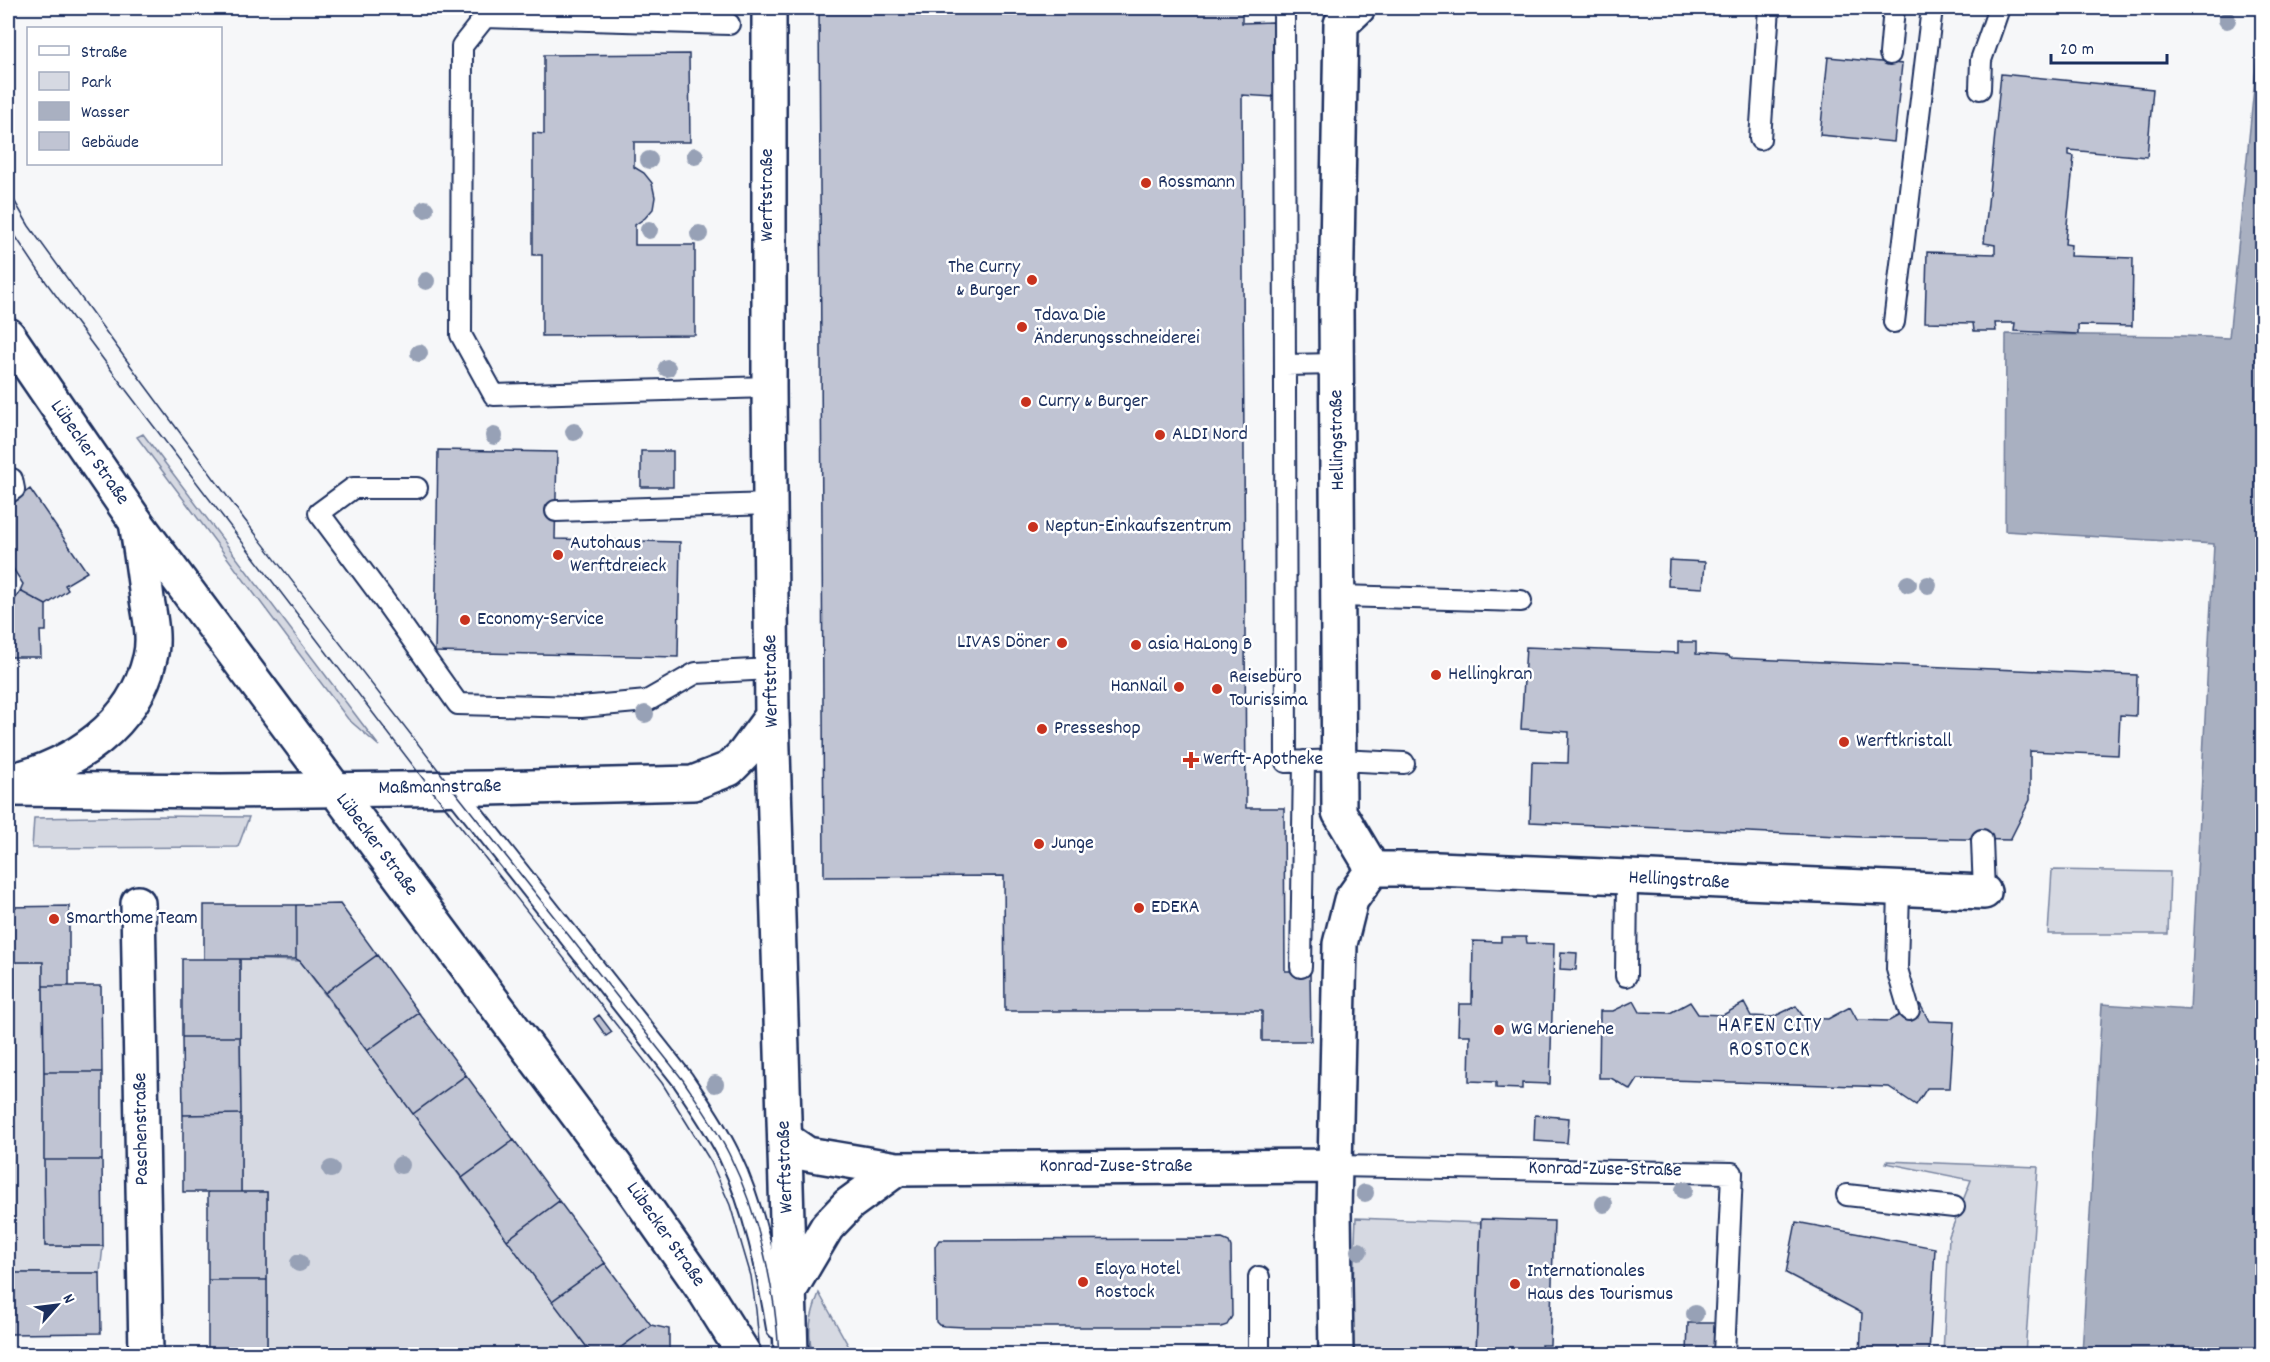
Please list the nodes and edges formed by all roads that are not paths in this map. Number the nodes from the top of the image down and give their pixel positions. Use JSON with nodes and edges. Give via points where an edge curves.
{"nodes":[{"id":1,"x":769,"y":8,"type":"edge"},
{"id":2,"x":1284,"y":8,"type":"edge"},
{"id":3,"x":1769,"y":8,"type":"edge"},
{"id":4,"x":1894,"y":8,"type":"edge"},
{"id":5,"x":1932,"y":8,"type":"edge"},
{"id":6,"x":1999,"y":8,"type":"edge"},
{"id":7,"x":1342,"y":13,"type":"edge"},
{"id":8,"x":729,"y":24,"type":"dead end"},
{"id":9,"x":1890,"y":54,"type":"dead end"},
{"id":10,"x":1980,"y":89,"type":"dead end"},
{"id":11,"x":1760,"y":139,"type":"dead end"},
{"id":12,"x":1894,"y":322,"type":"dead end"},
{"id":13,"x":8,"y":335,"type":"edge"},
{"id":14,"x":1337,"y":364,"type":"junction"},
{"id":15,"x":1285,"y":365,"type":"junction"},
{"id":16,"x":769,"y":387,"type":"junction"},
{"id":17,"x":417,"y":488,"type":"dead end"},
{"id":18,"x":770,"y":504,"type":"junction"},
{"id":19,"x":556,"y":511,"type":"dead end"},
{"id":20,"x":136,"y":522,"type":"junction"},
{"id":21,"x":1339,"y":596,"type":"junction"},
{"id":22,"x":1521,"y":601,"type":"dead end"},
{"id":23,"x":772,"y":669,"type":"junction"},
{"id":24,"x":772,"y":716,"type":"junction"},
{"id":25,"x":1338,"y":760,"type":"junction"},
{"id":26,"x":1304,"y":761,"type":"junction"},
{"id":27,"x":1404,"y":763,"type":"dead end"},
{"id":28,"x":8,"y":781,"type":"edge"},
{"id":29,"x":8,"y":789,"type":"edge"},
{"id":30,"x":334,"y":789,"type":"junction"},
{"id":31,"x":453,"y":789,"type":"junction"},
{"id":32,"x":1982,"y":840,"type":"dead end"},
{"id":33,"x":1373,"y":869,"type":"junction"},
{"id":34,"x":1627,"y":878,"type":"junction"},
{"id":35,"x":1899,"y":889,"type":"junction"},
{"id":36,"x":1984,"y":892,"type":"joint"},
{"id":37,"x":138,"y":903,"type":"dead end"},
{"id":38,"x":1301,"y":967,"type":"dead end"},
{"id":39,"x":1626,"y":976,"type":"dead end"},
{"id":40,"x":1909,"y":1010,"type":"dead end"},
{"id":41,"x":785,"y":1139,"type":"junction"},
{"id":42,"x":1335,"y":1166,"type":"junction"},
{"id":43,"x":897,"y":1169,"type":"junction"},
{"id":44,"x":1847,"y":1195,"type":"dead end"},
{"id":45,"x":1954,"y":1207,"type":"dead end"},
{"id":46,"x":1259,"y":1276,"type":"dead end"},
{"id":47,"x":791,"y":1288,"type":"junction"},
{"id":48,"x":723,"y":1319,"type":"junction"},
{"id":49,"x":146,"y":1354,"type":"edge"},
{"id":50,"x":728,"y":1354,"type":"edge"},
{"id":51,"x":744,"y":1354,"type":"edge"},
{"id":52,"x":779,"y":1354,"type":"edge"},
{"id":53,"x":791,"y":1354,"type":"edge"},
{"id":54,"x":1259,"y":1354,"type":"edge"},
{"id":55,"x":1336,"y":1354,"type":"edge"},
{"id":56,"x":1724,"y":1354,"type":"edge"}],
"edges":[{"from":1,"to":16,"type":"street","name":"Werftstraße"},
{"from":2,"to":15,"type":"lane"},
{"from":3,"to":11,"type":"lane"},
{"from":4,"to":9,"type":"lane"},
{"from":5,"to":12,"type":"lane"},
{"from":6,"to":10,"type":"lane","via":[[1981,60]]},
{"from":7,"to":14,"type":"street","name":"Hellingstraße"},
{"from":8,"to":16,"type":"lane","via":[[485,17],[462,46],[461,334],[494,395]]},
{"from":13,"to":20,"type":"street","name":"Lübecker Straße"},
{"from":14,"to":15,"type":"lane"},
{"from":14,"to":21,"type":"street","name":"Hellingstraße"},
{"from":15,"to":26,"type":"lane","via":[[1286,762]]},
{"from":16,"to":18,"type":"street","name":"Werftstraße"},
{"from":17,"to":23,"type":"lane","via":[[353,488],[319,513],[458,704],[581,707],[647,701],[696,673]]},
{"from":18,"to":19,"type":"lane"},
{"from":18,"to":23,"type":"street","name":"Werftstraße"},
{"from":20,"to":28,"type":"street","via":[[152,625],[151,657],[136,695],[114,726],[82,752],[33,775]]},
{"from":20,"to":30,"type":"street","name":"Lübecker Straße"},
{"from":21,"to":22,"type":"lane"},
{"from":21,"to":25,"type":"street","name":"Hellingstraße"},
{"from":23,"to":24,"type":"street","name":"Werftstraße"},
{"from":24,"to":31,"type":"street","name":"Maßmannstraße","via":[[729,769],[693,783]]},
{"from":24,"to":41,"type":"street","name":"Werftstraße"},
{"from":25,"to":26,"type":"lane"},
{"from":25,"to":27,"type":"lane"},
{"from":25,"to":33,"type":"street","name":"Hellingstraße","via":[[1339,812]]},
{"from":26,"to":38,"type":"lane"},
{"from":29,"to":30,"type":"street","name":"Maßmannstraße"},
{"from":30,"to":31,"type":"street","name":"Maßmannstraße"},
{"from":30,"to":48,"type":"street","name":"Lübecker Straße","via":[[632,1188]]},
{"from":31,"to":52,"type":"lane","via":[[683,1080],[711,1122],[736,1170],[757,1229],[778,1331]]},
{"from":32,"to":36,"type":"lane"},
{"from":33,"to":34,"type":"street","name":"Hellingstraße"},
{"from":33,"to":42,"type":"street","via":[[1351,900],[1340,944]]},
{"from":34,"to":35,"type":"street","name":"Hellingstraße"},
{"from":34,"to":39,"type":"lane"},
{"from":35,"to":36,"type":"street","name":"Hellingstraße"},
{"from":35,"to":40,"type":"lane","via":[[1898,969]]},
{"from":37,"to":49,"type":"street","name":"Paschenstraße"},
{"from":41,"to":43,"type":"street","name":"Konrad-Zuse-Straße","via":[[807,1154]]},
{"from":41,"to":47,"type":"street","name":"Werftstraße"},
{"from":42,"to":43,"type":"street","name":"Konrad-Zuse-Straße"},
{"from":42,"to":55,"type":"street"},
{"from":42,"to":56,"type":"lane","name":"Konrad-Zuse-Straße","via":[[1731,1173]]},
{"from":43,"to":47,"type":"street","via":[[849,1204],[827,1227]]},
{"from":44,"to":45,"type":"lane"},
{"from":46,"to":54,"type":"lane"},
{"from":47,"to":53,"type":"street","name":"Werftstraße"},
{"from":48,"to":50,"type":"street"},
{"from":48,"to":51,"type":"street","name":"Lübecker Straße"}]}
